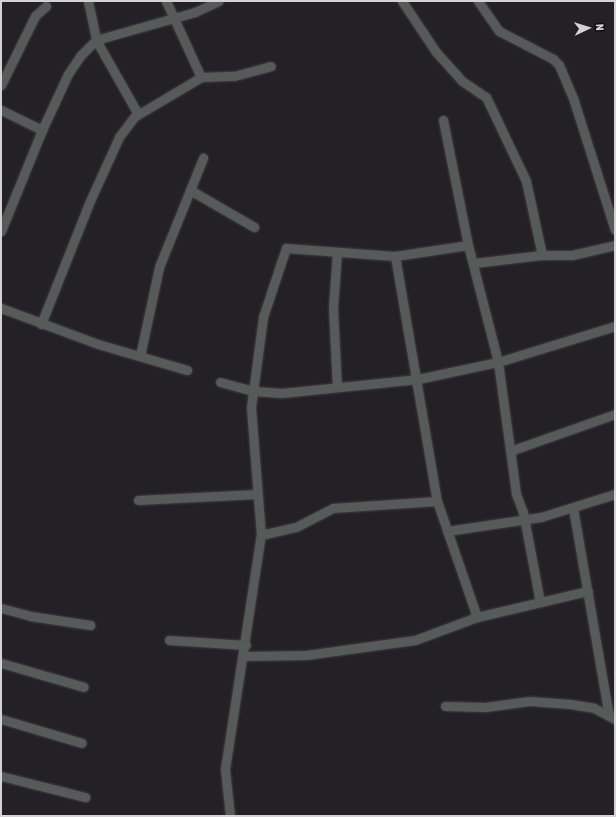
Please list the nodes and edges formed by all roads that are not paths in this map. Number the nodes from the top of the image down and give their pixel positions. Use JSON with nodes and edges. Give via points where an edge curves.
{"nodes":[{"id":1,"x":88,"y":1,"type":"edge"},
{"id":2,"x":166,"y":1,"type":"edge"},
{"id":3,"x":219,"y":1,"type":"edge"},
{"id":4,"x":402,"y":1,"type":"edge"},
{"id":5,"x":478,"y":1,"type":"edge"},
{"id":6,"x":46,"y":6,"type":"dead end"},
{"id":7,"x":172,"y":16,"type":"junction"},
{"id":8,"x":96,"y":40,"type":"junction"},
{"id":9,"x":271,"y":66,"type":"dead end"},
{"id":10,"x":201,"y":77,"type":"junction"},
{"id":11,"x":1,"y":85,"type":"edge"},
{"id":12,"x":1,"y":110,"type":"edge"},
{"id":13,"x":138,"y":114,"type":"junction"},
{"id":14,"x":443,"y":120,"type":"dead end"},
{"id":15,"x":42,"y":130,"type":"junction"},
{"id":16,"x":203,"y":158,"type":"dead end"},
{"id":17,"x":190,"y":190,"type":"junction"},
{"id":18,"x":254,"y":227,"type":"dead end"},
{"id":19,"x":615,"y":230,"type":"edge"},
{"id":20,"x":1,"y":231,"type":"edge"},
{"id":21,"x":468,"y":244,"type":"junction"},
{"id":22,"x":615,"y":245,"type":"edge"},
{"id":23,"x":337,"y":252,"type":"junction"},
{"id":24,"x":542,"y":255,"type":"junction"},
{"id":25,"x":395,"y":256,"type":"junction"},
{"id":26,"x":474,"y":263,"type":"junction"},
{"id":27,"x":1,"y":308,"type":"edge"},
{"id":28,"x":41,"y":324,"type":"junction"},
{"id":29,"x":615,"y":326,"type":"edge"},
{"id":30,"x":140,"y":356,"type":"junction"},
{"id":31,"x":498,"y":362,"type":"junction"},
{"id":32,"x":187,"y":370,"type":"dead end"},
{"id":33,"x":418,"y":379,"type":"junction"},
{"id":34,"x":220,"y":382,"type":"dead end"},
{"id":35,"x":337,"y":387,"type":"junction"},
{"id":36,"x":253,"y":391,"type":"junction"},
{"id":37,"x":615,"y":414,"type":"edge"},
{"id":38,"x":510,"y":451,"type":"junction"},
{"id":39,"x":257,"y":494,"type":"junction"},
{"id":40,"x":615,"y":494,"type":"edge"},
{"id":41,"x":138,"y":500,"type":"dead end"},
{"id":42,"x":437,"y":500,"type":"junction"},
{"id":43,"x":573,"y":508,"type":"junction"},
{"id":44,"x":524,"y":520,"type":"junction"},
{"id":45,"x":447,"y":531,"type":"junction"},
{"id":46,"x":262,"y":536,"type":"junction"},
{"id":47,"x":588,"y":591,"type":"junction"},
{"id":48,"x":540,"y":602,"type":"junction"},
{"id":49,"x":1,"y":608,"type":"edge"},
{"id":50,"x":477,"y":617,"type":"junction"},
{"id":51,"x":90,"y":625,"type":"dead end"},
{"id":52,"x":169,"y":640,"type":"dead end"},
{"id":53,"x":246,"y":645,"type":"junction"},
{"id":54,"x":244,"y":656,"type":"junction"},
{"id":55,"x":1,"y":663,"type":"edge"},
{"id":56,"x":84,"y":687,"type":"dead end"},
{"id":57,"x":445,"y":706,"type":"dead end"},
{"id":58,"x":612,"y":717,"type":"edge"},
{"id":59,"x":1,"y":719,"type":"edge"},
{"id":60,"x":82,"y":743,"type":"dead end"},
{"id":61,"x":1,"y":776,"type":"edge"},
{"id":62,"x":85,"y":797,"type":"dead end"},
{"id":63,"x":230,"y":816,"type":"edge"}],
"edges":[{"from":1,"to":8,"type":"street"},
{"from":2,"to":7,"type":"street"},
{"from":3,"to":7,"type":"street","via":[[195,12]]},
{"from":4,"to":24,"type":"street","via":[[436,52],[462,81],[486,97],[526,181]]},
{"from":5,"to":19,"type":"street","via":[[499,30],[553,59],[559,65],[574,101]]},
{"from":6,"to":11,"type":"street","via":[[35,16]]},
{"from":7,"to":8,"type":"street"},
{"from":7,"to":10,"type":"street"},
{"from":8,"to":13,"type":"street"},
{"from":8,"to":15,"type":"street","via":[[81,55],[68,74]]},
{"from":9,"to":10,"type":"street","via":[[234,76]]},
{"from":10,"to":13,"type":"street"},
{"from":12,"to":15,"type":"street"},
{"from":13,"to":28,"type":"street","via":[[119,137]]},
{"from":14,"to":21,"type":"street"},
{"from":15,"to":20,"type":"street"},
{"from":16,"to":17,"type":"street"},
{"from":17,"to":18,"type":"street"},
{"from":17,"to":30,"type":"street","via":[[159,268]]},
{"from":21,"to":25,"type":"street"},
{"from":21,"to":26,"type":"street"},
{"from":22,"to":24,"type":"street","via":[[572,255]]},
{"from":23,"to":25,"type":"street"},
{"from":23,"to":35,"type":"street","via":[[333,308]]},
{"from":23,"to":36,"type":"street","via":[[286,248],[263,317]]},
{"from":24,"to":26,"type":"street"},
{"from":25,"to":33,"type":"street"},
{"from":26,"to":31,"type":"street"},
{"from":27,"to":28,"type":"street"},
{"from":28,"to":30,"type":"street"},
{"from":29,"to":31,"type":"street"},
{"from":30,"to":32,"type":"street"},
{"from":31,"to":33,"type":"street"},
{"from":31,"to":38,"type":"street"},
{"from":33,"to":35,"type":"street"},
{"from":33,"to":42,"type":"street"},
{"from":34,"to":36,"type":"street"},
{"from":35,"to":36,"type":"street","via":[[282,393]]},
{"from":36,"to":39,"type":"street","via":[[251,406]]},
{"from":37,"to":38,"type":"street"},
{"from":38,"to":44,"type":"street"},
{"from":39,"to":41,"type":"street"},
{"from":39,"to":46,"type":"street"},
{"from":40,"to":43,"type":"street"},
{"from":42,"to":45,"type":"street"},
{"from":42,"to":46,"type":"street","via":[[333,508],[296,527]]},
{"from":43,"to":44,"type":"street"},
{"from":43,"to":47,"type":"street"},
{"from":44,"to":45,"type":"street"},
{"from":44,"to":48,"type":"street"},
{"from":45,"to":50,"type":"street"},
{"from":46,"to":53,"type":"street"},
{"from":47,"to":48,"type":"street"},
{"from":47,"to":58,"type":"street"},
{"from":48,"to":50,"type":"street"},
{"from":49,"to":51,"type":"street","via":[[30,616]]},
{"from":50,"to":54,"type":"street","via":[[415,640],[306,655]]},
{"from":52,"to":53,"type":"street"},
{"from":53,"to":54,"type":"street"},
{"from":54,"to":63,"type":"street","via":[[225,769]]},
{"from":55,"to":56,"type":"street"},
{"from":57,"to":58,"type":"street","via":[[538,702],[588,707]]},
{"from":59,"to":60,"type":"street"},
{"from":61,"to":62,"type":"street"}]}
